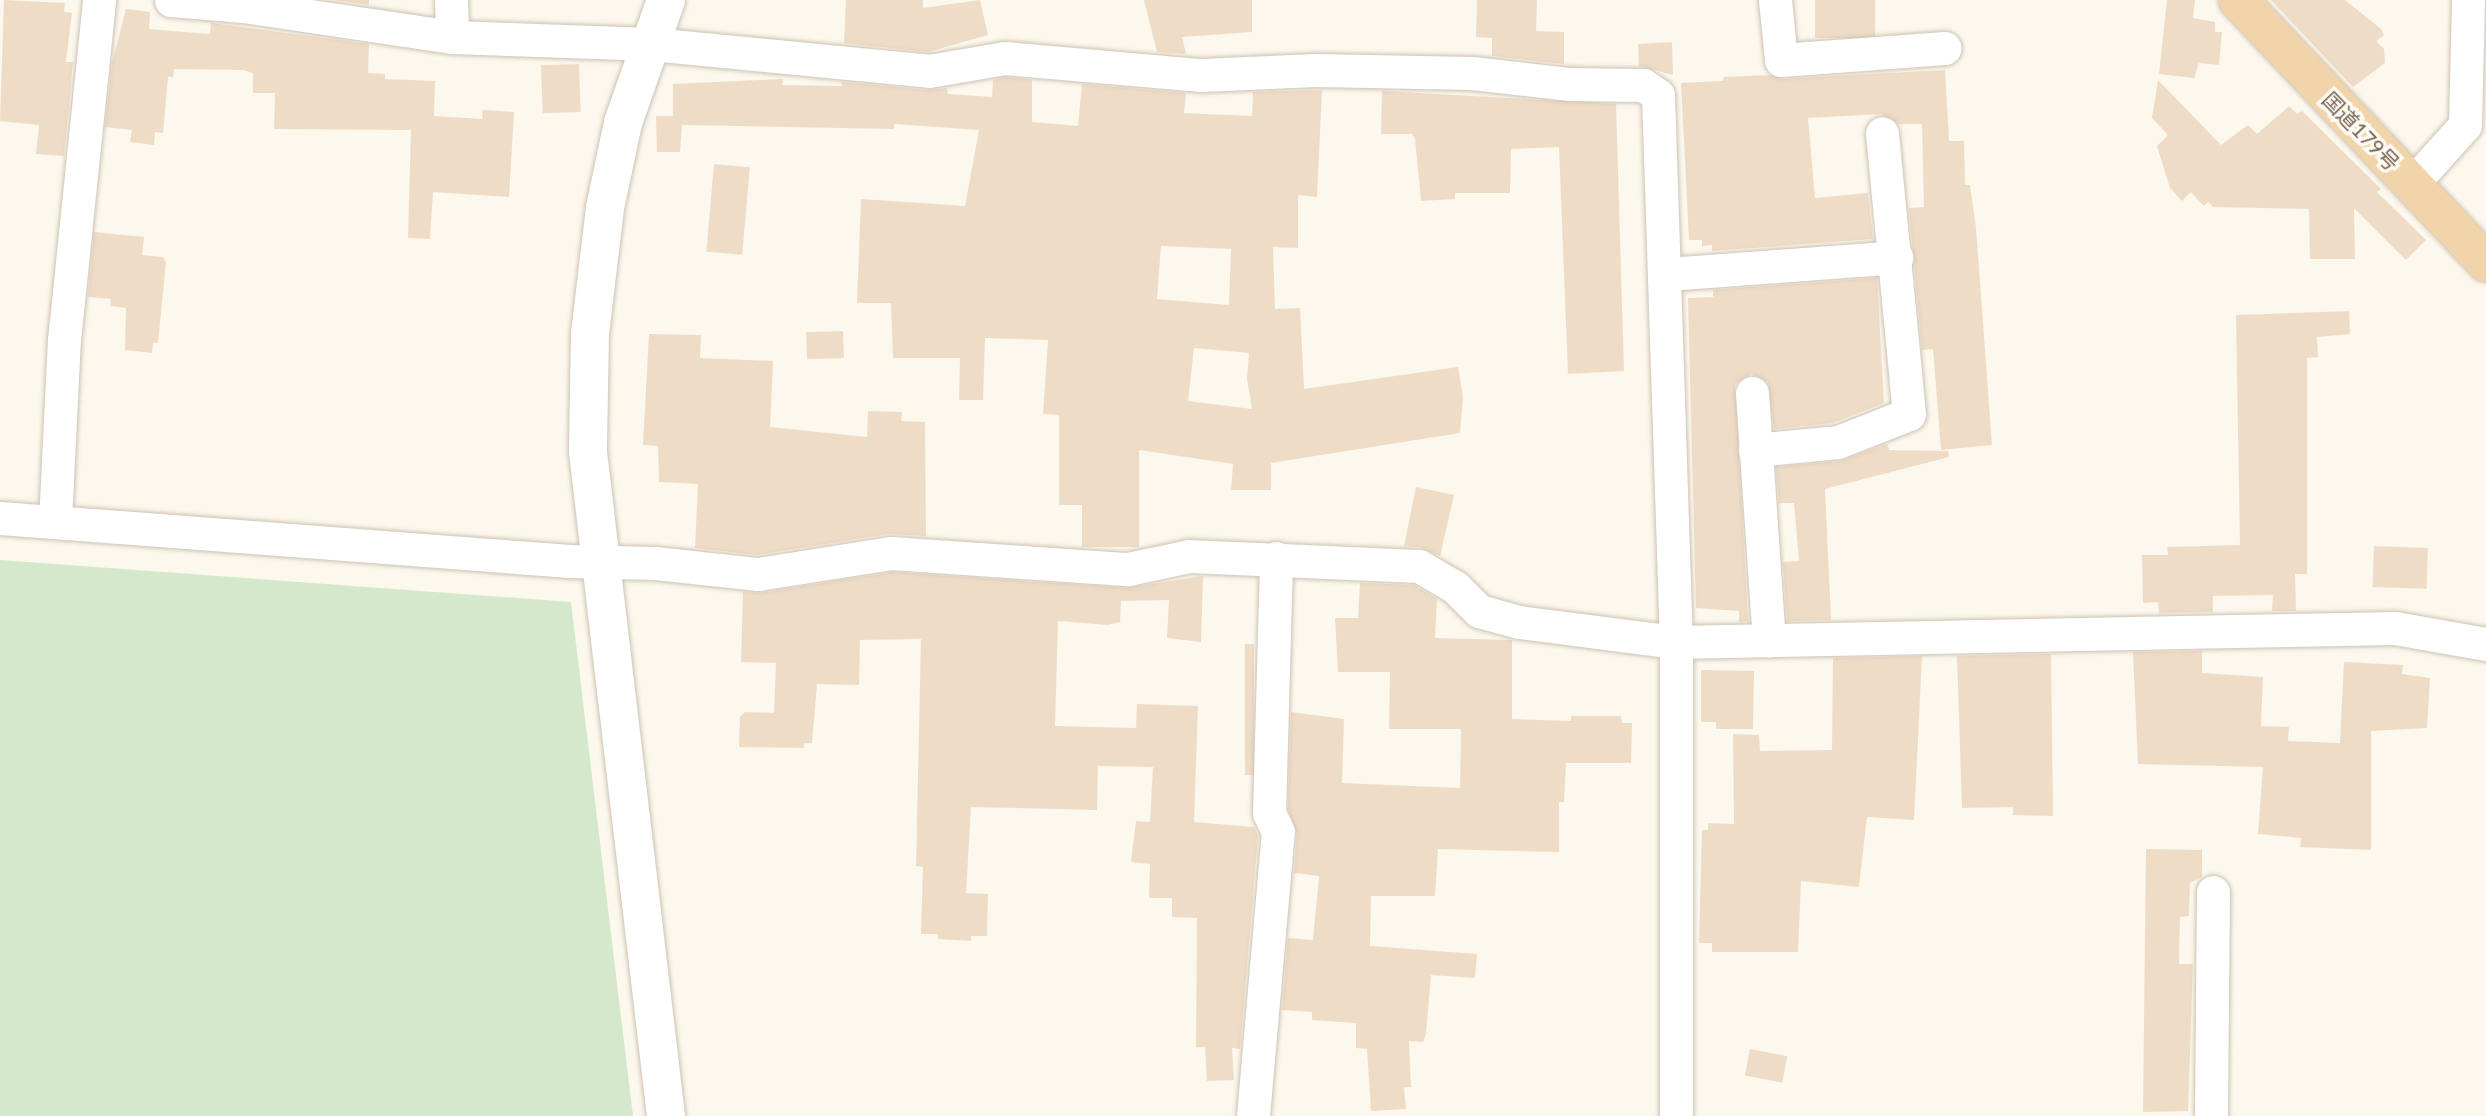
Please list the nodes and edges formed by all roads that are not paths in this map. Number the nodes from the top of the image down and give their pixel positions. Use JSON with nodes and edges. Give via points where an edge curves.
{"nodes":[{"id":1,"x":99,"y":0,"type":"edge"},
{"id":2,"x":171,"y":0,"type":"edge"},
{"id":3,"x":451,"y":0,"type":"edge"},
{"id":4,"x":666,"y":0,"type":"edge"},
{"id":5,"x":1775,"y":0,"type":"edge"},
{"id":6,"x":2238,"y":0,"type":"edge"},
{"id":7,"x":2468,"y":0,"type":"edge"},
{"id":8,"x":452,"y":37,"type":"junction"},
{"id":9,"x":651,"y":44,"type":"junction"},
{"id":10,"x":1945,"y":48,"type":"dead end"},
{"id":11,"x":1882,"y":133,"type":"dead end"},
{"id":12,"x":2412,"y":184,"type":"junction"},
{"id":13,"x":1896,"y":257,"type":"junction"},
{"id":14,"x":2486,"y":261,"type":"edge"},
{"id":15,"x":1667,"y":274,"type":"junction"},
{"id":16,"x":1752,"y":393,"type":"dead end"},
{"id":17,"x":1755,"y":450,"type":"junction"},
{"id":18,"x":0,"y":518,"type":"edge"},
{"id":19,"x":55,"y":522,"type":"junction"},
{"id":20,"x":1276,"y":558,"type":"junction"},
{"id":21,"x":598,"y":560,"type":"junction"},
{"id":22,"x":1769,"y":640,"type":"junction"},
{"id":23,"x":1676,"y":642,"type":"junction"},
{"id":24,"x":2486,"y":644,"type":"edge"},
{"id":25,"x":2213,"y":892,"type":"dead end"},
{"id":26,"x":666,"y":1116,"type":"edge"},
{"id":27,"x":1252,"y":1116,"type":"edge"},
{"id":28,"x":1676,"y":1116,"type":"edge"},
{"id":29,"x":2211,"y":1116,"type":"edge"}],
"edges":[{"from":1,"to":19,"type":"street","via":[[64,340]]},
{"from":2,"to":8,"type":"street"},
{"from":3,"to":8,"type":"street"},
{"from":4,"to":9,"type":"street"},
{"from":5,"to":10,"type":"street","via":[[1781,60]]},
{"from":6,"to":12,"type":"highway","name":"国道179号"},
{"from":7,"to":12,"type":"street","via":[[2465,125]]},
{"from":8,"to":9,"type":"street"},
{"from":9,"to":15,"type":"street","via":[[929,71],[1027,58],[1201,75],[1315,70],[1458,72],[1570,84],[1643,85],[1658,95]]},
{"from":9,"to":21,"type":"street","via":[[620,135],[605,208],[590,333],[588,452]]},
{"from":11,"to":13,"type":"street"},
{"from":12,"to":14,"type":"highway","name":"国道179号"},
{"from":13,"to":15,"type":"street"},
{"from":13,"to":17,"type":"street","via":[[1909,414],[1838,442]]},
{"from":15,"to":23,"type":"street"},
{"from":16,"to":17,"type":"street"},
{"from":17,"to":22,"type":"street"},
{"from":18,"to":19,"type":"street"},
{"from":19,"to":21,"type":"street"},
{"from":20,"to":21,"type":"street","via":[[1189,556],[1128,569],[891,553],[758,574]]},
{"from":20,"to":23,"type":"street","via":[[1419,566],[1455,587],[1479,611],[1519,622]]},
{"from":20,"to":27,"type":"street","via":[[1269,813],[1278,832]]},
{"from":21,"to":26,"type":"street"},
{"from":22,"to":23,"type":"street"},
{"from":22,"to":24,"type":"street","via":[[2395,628]]},
{"from":23,"to":28,"type":"street"},
{"from":25,"to":29,"type":"street"}]}
